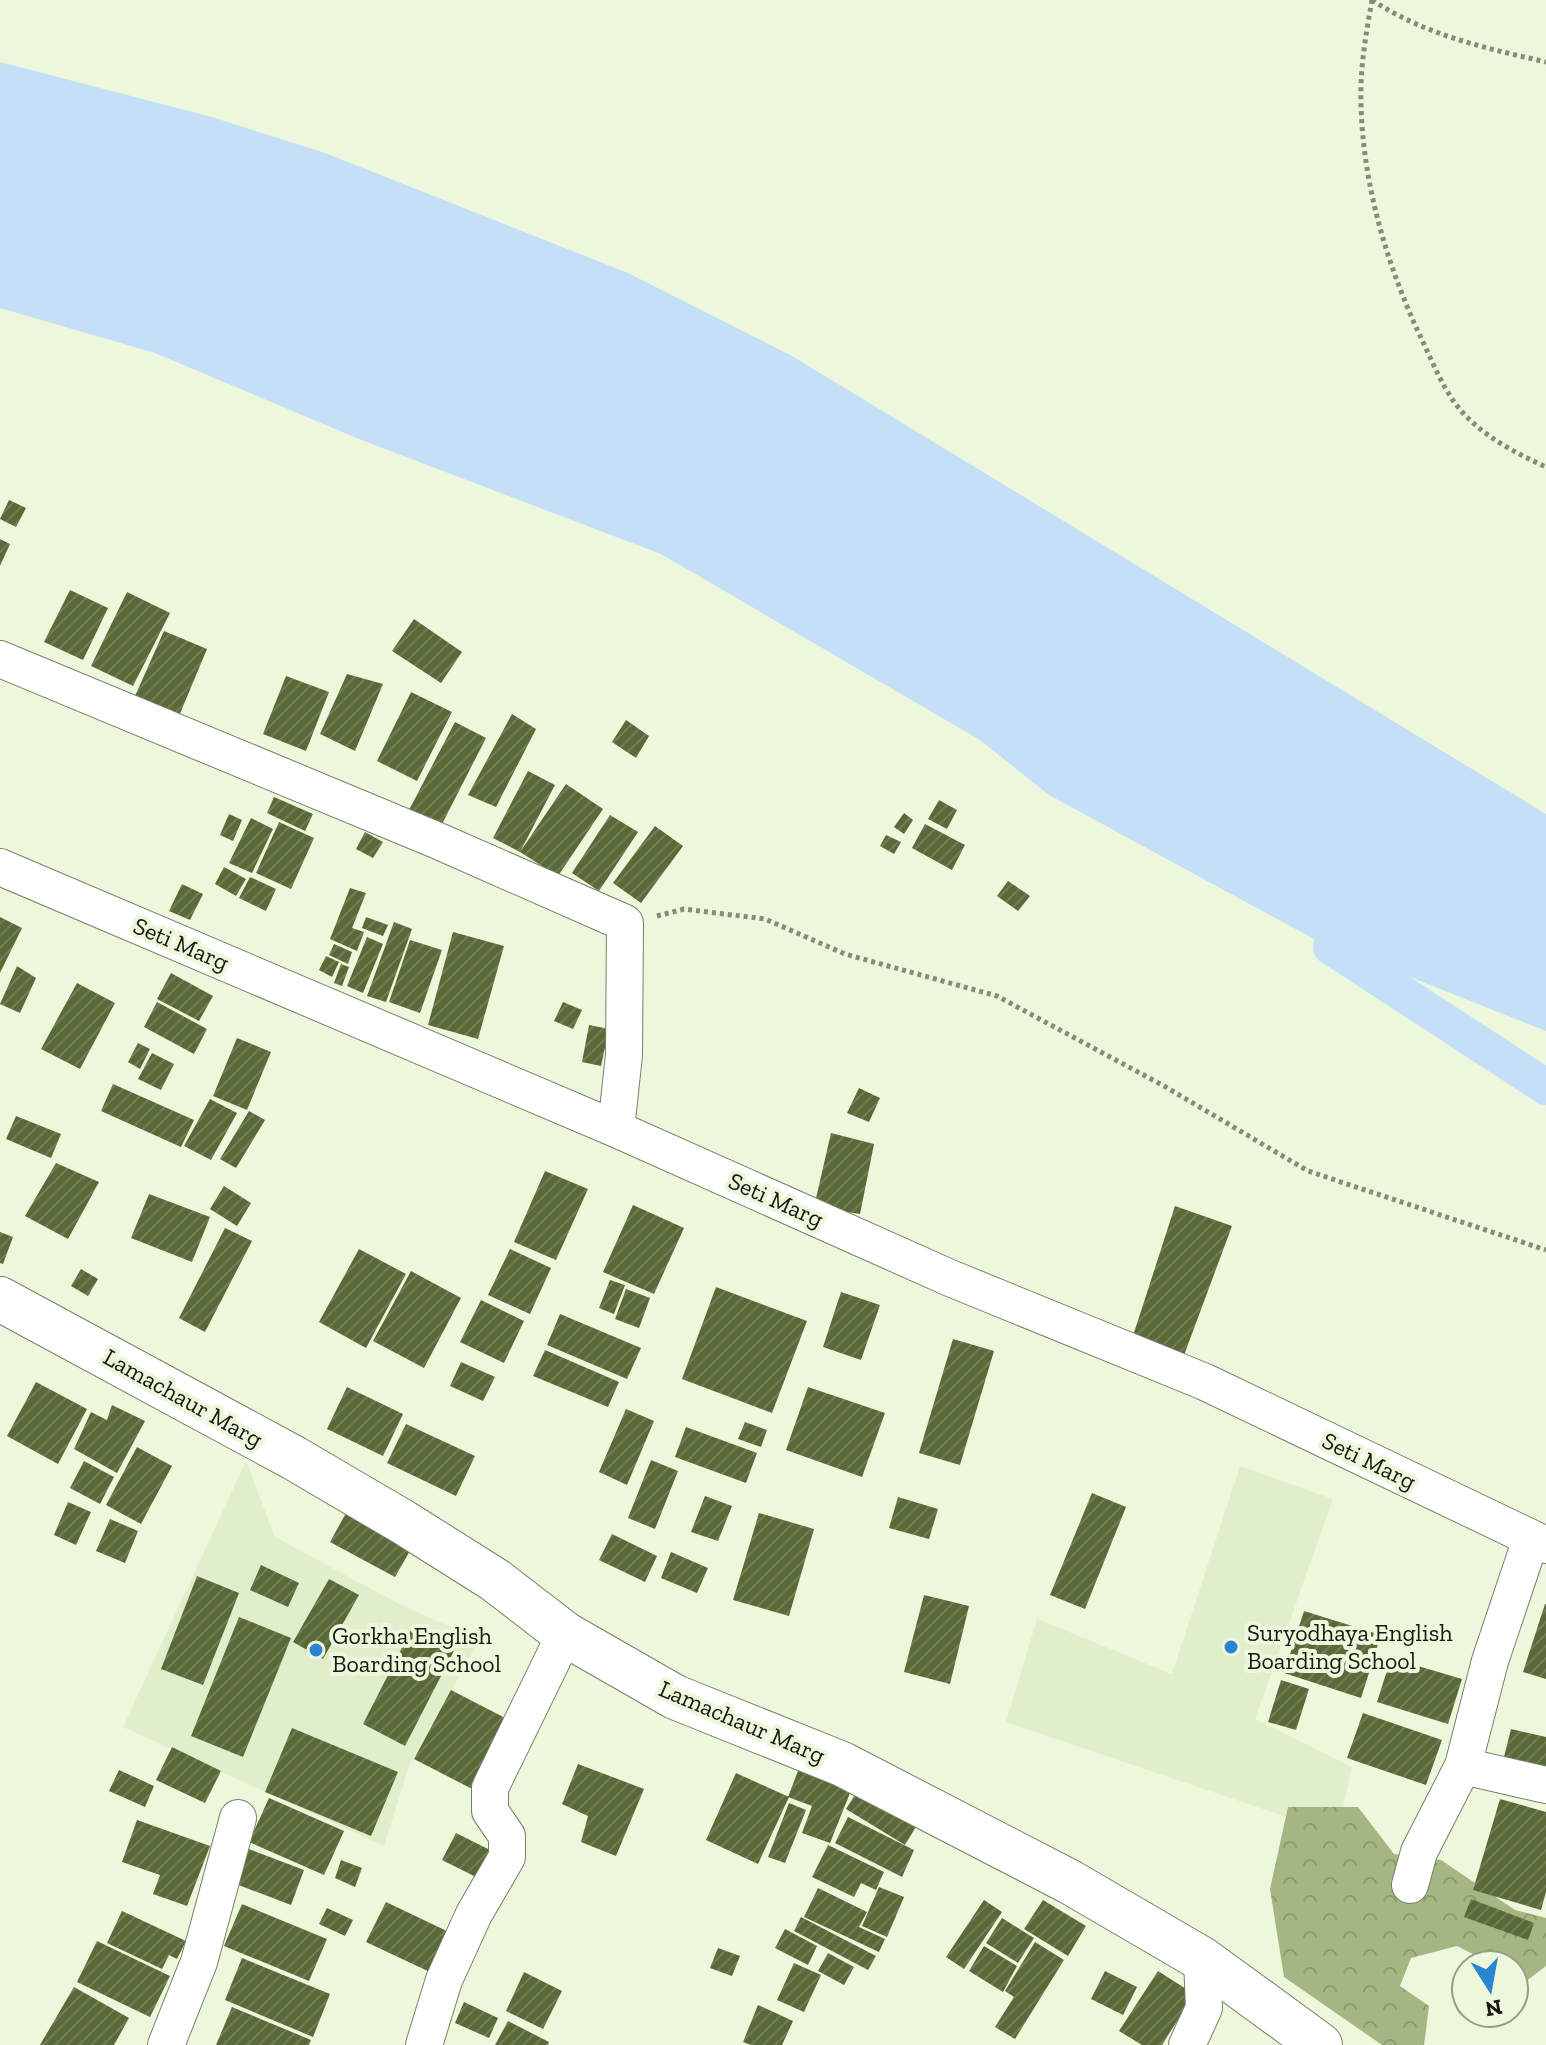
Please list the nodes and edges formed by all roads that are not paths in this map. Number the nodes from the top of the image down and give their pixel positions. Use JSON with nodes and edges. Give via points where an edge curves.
{"nodes":[{"id":1,"x":0,"y":659,"type":"edge"},
{"id":2,"x":0,"y":867,"type":"edge"},
{"id":3,"x":616,"y":1129,"type":"junction"},
{"id":4,"x":0,"y":1299,"type":"edge"},
{"id":5,"x":1538,"y":1542,"type":"edge"},
{"id":6,"x":565,"y":1634,"type":"junction"},
{"id":7,"x":1463,"y":1766,"type":"junction"},
{"id":8,"x":1546,"y":1785,"type":"edge"},
{"id":9,"x":238,"y":1818,"type":"dead end"},
{"id":10,"x":1410,"y":1885,"type":"dead end"},
{"id":11,"x":1202,"y":1959,"type":"junction"},
{"id":12,"x":166,"y":2045,"type":"edge"},
{"id":13,"x":424,"y":2045,"type":"edge"},
{"id":14,"x":1187,"y":2045,"type":"edge"},
{"id":15,"x":1320,"y":2045,"type":"edge"}],
"edges":[{"from":1,"to":3,"type":"street","via":[[625,923],[624,1055]]},
{"from":2,"to":3,"type":"street","name":"Seti Marg"},
{"from":3,"to":5,"type":"street","name":"Seti Marg","via":[[950,1278],[1205,1382]]},
{"from":4,"to":6,"type":"main road","name":"Lamachaur Marg","via":[[403,1522],[495,1580]]},
{"from":5,"to":7,"type":"street","via":[[1490,1661]]},
{"from":6,"to":11,"type":"main road","name":"Lamachaur Marg","via":[[675,1697],[842,1764],[1070,1882]]},
{"from":6,"to":13,"type":"street","via":[[490,1788],[490,1811],[507,1836],[507,1857],[444,1980]]},
{"from":7,"to":8,"type":"street"},
{"from":7,"to":10,"type":"street","via":[[1419,1852]]},
{"from":9,"to":12,"type":"street","via":[[199,1962]]},
{"from":11,"to":14,"type":"street","via":[[1204,2008]]},
{"from":11,"to":15,"type":"main road","name":"Lamachaur Marg"}]}
